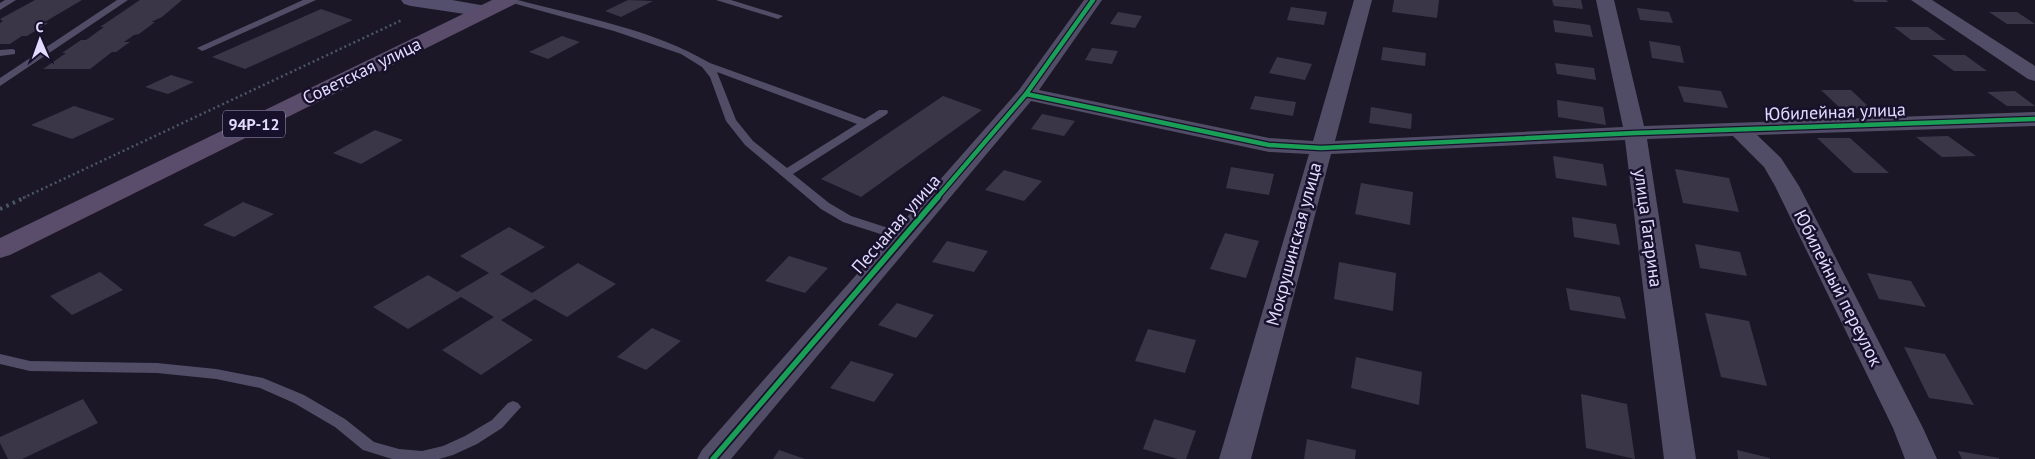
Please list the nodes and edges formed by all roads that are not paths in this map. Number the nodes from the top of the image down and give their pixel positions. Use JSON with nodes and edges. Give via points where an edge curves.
{"nodes":[{"id":1,"x":11,"y":0,"type":"edge"},
{"id":2,"x":123,"y":0,"type":"edge"},
{"id":3,"x":312,"y":0,"type":"edge"},
{"id":4,"x":411,"y":0,"type":"edge"},
{"id":5,"x":508,"y":0,"type":"edge"},
{"id":6,"x":721,"y":0,"type":"edge"},
{"id":7,"x":1093,"y":0,"type":"edge"},
{"id":8,"x":1363,"y":0,"type":"edge"},
{"id":9,"x":1605,"y":0,"type":"edge"},
{"id":10,"x":1920,"y":0,"type":"edge"},
{"id":11,"x":0,"y":7,"type":"edge"},
{"id":12,"x":484,"y":11,"type":"junction"},
{"id":13,"x":778,"y":16,"type":"dead end"},
{"id":14,"x":202,"y":48,"type":"dead end"},
{"id":15,"x":12,"y":52,"type":"dead end"},
{"id":16,"x":0,"y":53,"type":"edge"},
{"id":17,"x":706,"y":65,"type":"junction"},
{"id":18,"x":2035,"y":74,"type":"edge"},
{"id":19,"x":0,"y":83,"type":"edge"},
{"id":20,"x":1026,"y":94,"type":"junction"},
{"id":21,"x":883,"y":112,"type":"dead end"},
{"id":22,"x":2035,"y":119,"type":"edge"},
{"id":23,"x":866,"y":123,"type":"junction"},
{"id":24,"x":1738,"y":129,"type":"junction"},
{"id":25,"x":1635,"y":133,"type":"junction"},
{"id":26,"x":1321,"y":148,"type":"junction"},
{"id":27,"x":787,"y":173,"type":"junction"},
{"id":28,"x":903,"y":237,"type":"junction"},
{"id":29,"x":0,"y":249,"type":"edge"},
{"id":30,"x":0,"y":359,"type":"edge"},
{"id":31,"x":513,"y":408,"type":"dead end"},
{"id":32,"x":713,"y":459,"type":"edge"},
{"id":33,"x":1235,"y":459,"type":"edge"},
{"id":34,"x":1680,"y":459,"type":"edge"},
{"id":35,"x":1921,"y":459,"type":"edge"}],
"edges":[{"from":1,"to":11,"type":"lane"},
{"from":2,"to":19,"type":"lane"},
{"from":3,"to":14,"type":"lane"},
{"from":4,"to":12,"type":"street"},
{"from":5,"to":12,"type":"main road","name":"Советская улица","number":"94Р-12"},
{"from":5,"to":17,"type":"lane","via":[[617,29],[684,52]]},
{"from":6,"to":13,"type":"lane"},
{"from":7,"to":20,"type":"street","name":"Песчаная улица"},
{"from":8,"to":26,"type":"street","name":"Мокрушинская улица"},
{"from":9,"to":25,"type":"street","name":"улица Гагарина"},
{"from":10,"to":18,"type":"street"},
{"from":12,"to":29,"type":"main road","name":"Советская улица","number":"94Р-12"},
{"from":15,"to":16,"type":"lane"},
{"from":17,"to":23,"type":"lane"},
{"from":17,"to":27,"type":"lane","via":[[715,77],[731,122],[750,143]]},
{"from":20,"to":26,"type":"street","name":"Юбилейная улица","via":[[1270,145]]},
{"from":20,"to":28,"type":"street","name":"Песчаная улица"},
{"from":21,"to":23,"type":"lane"},
{"from":22,"to":24,"type":"street","name":"Юбилейная улица"},
{"from":23,"to":27,"type":"lane"},
{"from":24,"to":25,"type":"street","name":"Юбилейная улица"},
{"from":24,"to":35,"type":"street","name":"Юбилейный переулок","via":[[1773,163],[1787,186]]},
{"from":25,"to":26,"type":"street","name":"Юбилейная улица"},
{"from":25,"to":34,"type":"street","name":"улица Гагарина"},
{"from":26,"to":33,"type":"street","name":"Мокрушинская улица"},
{"from":27,"to":28,"type":"lane","via":[[825,206]]},
{"from":28,"to":32,"type":"street","name":"Песчаная улица"},
{"from":30,"to":31,"type":"lane","via":[[30,366],[157,368],[263,383],[340,423],[369,446],[399,455],[422,457],[447,452],[497,424]]}]}
